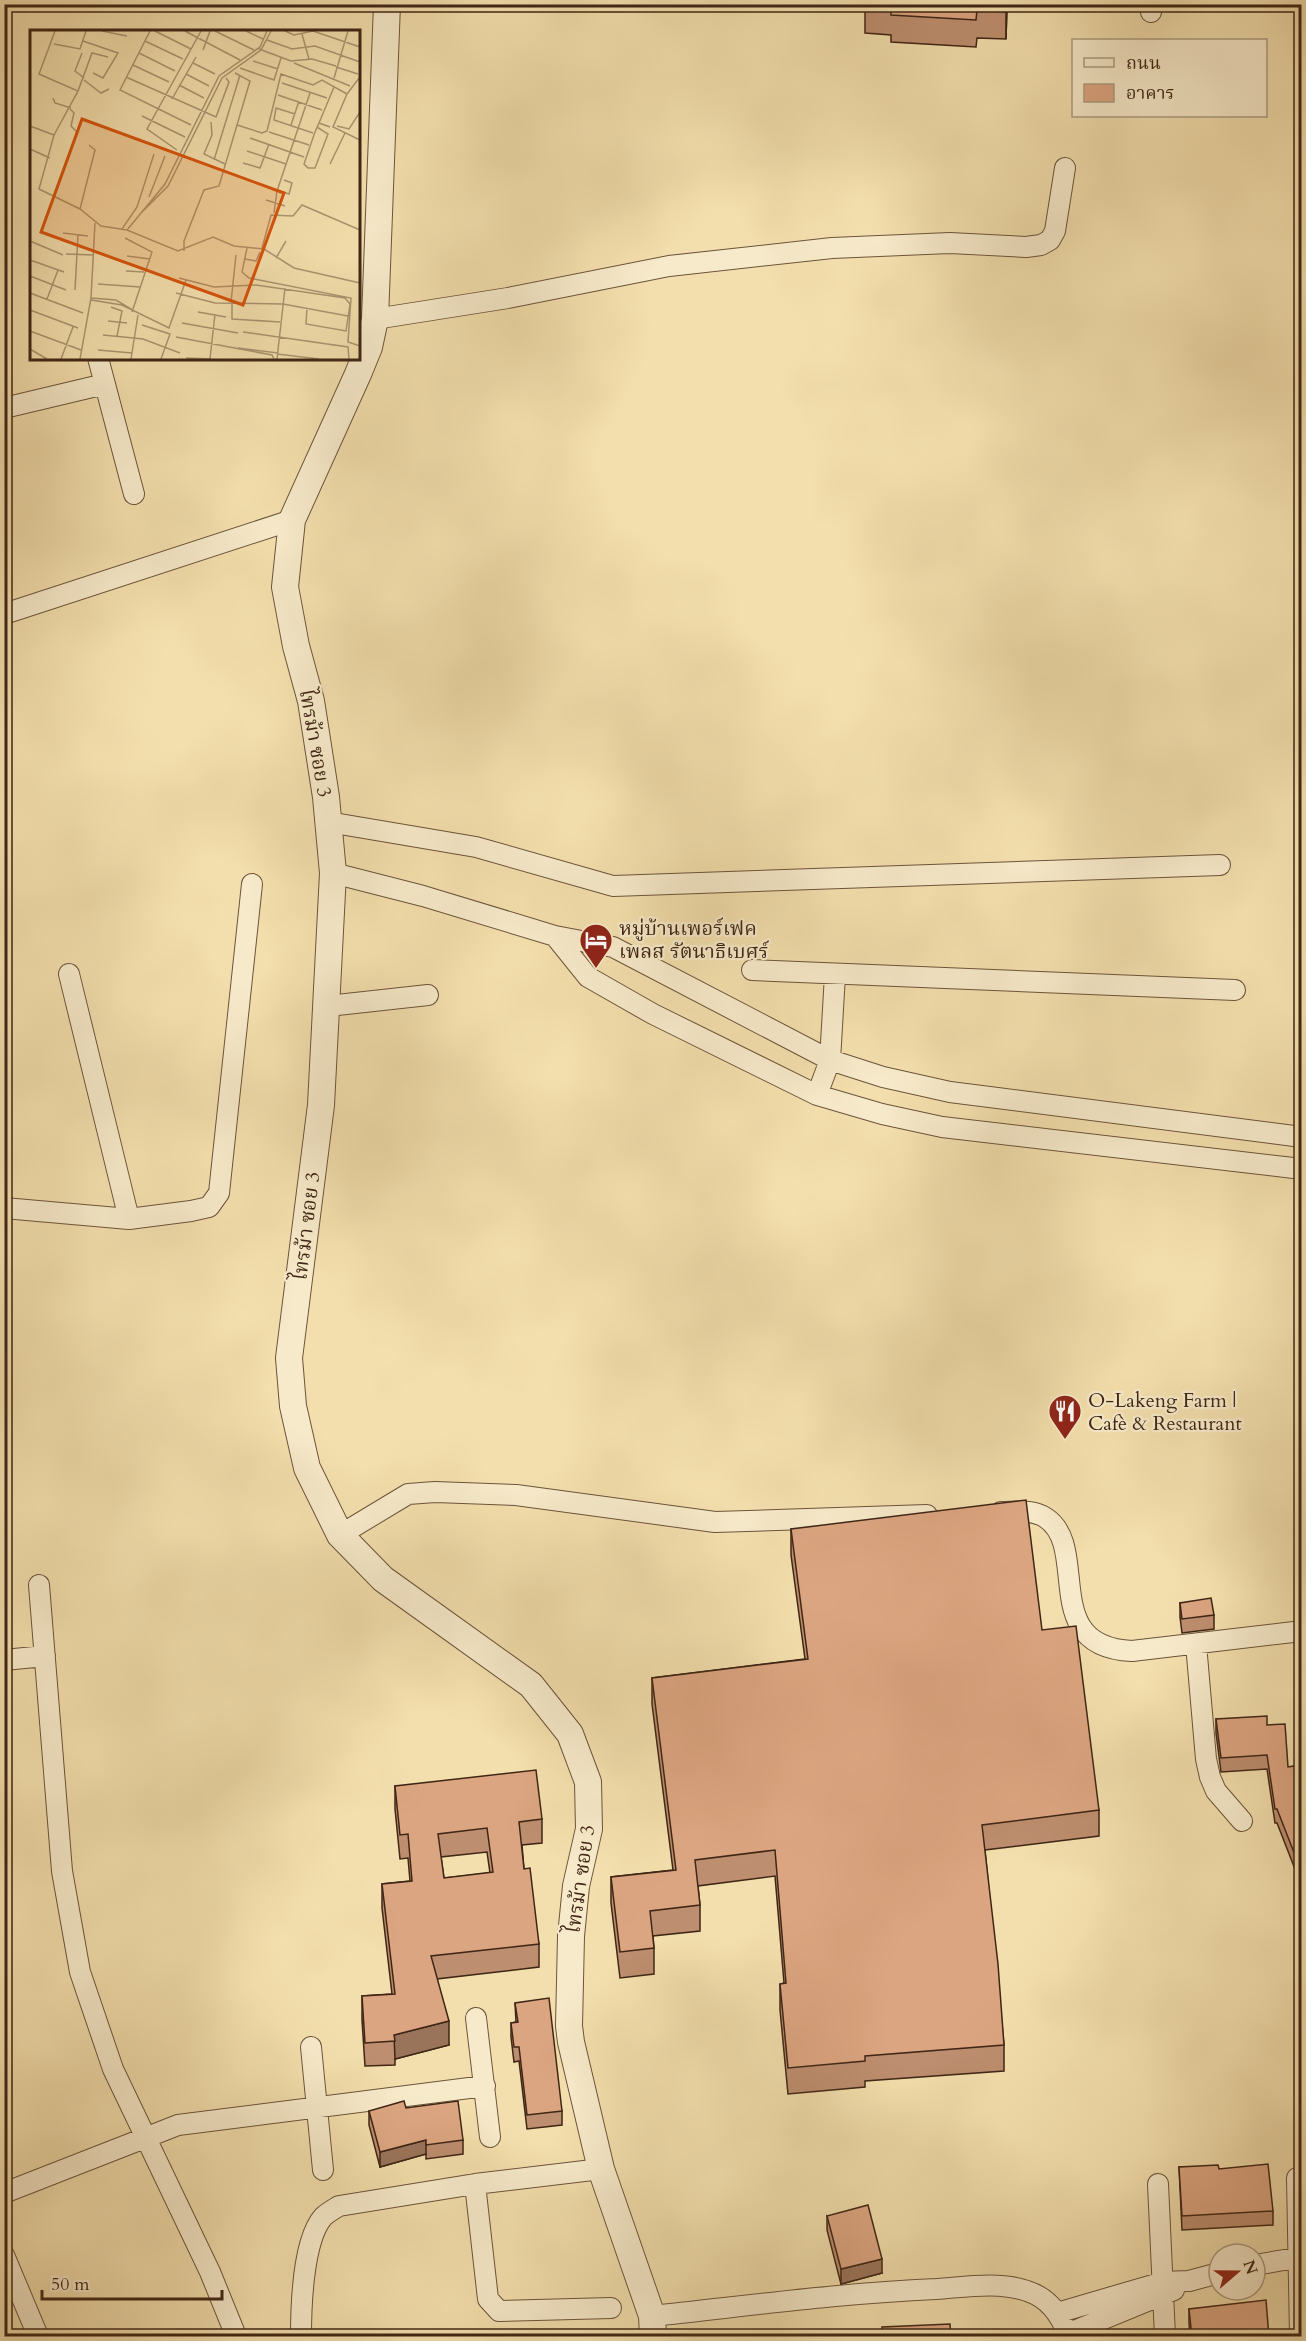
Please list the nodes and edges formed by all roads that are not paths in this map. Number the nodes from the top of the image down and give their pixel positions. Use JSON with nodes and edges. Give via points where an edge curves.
{"nodes":[{"id":1,"x":387,"y":4,"type":"edge"},
{"id":2,"x":1065,"y":168,"type":"dead end"},
{"id":3,"x":375,"y":319,"type":"junction"},
{"id":4,"x":99,"y":360,"type":"edge"},
{"id":5,"x":105,"y":384,"type":"junction"},
{"id":6,"x":4,"y":408,"type":"edge"},
{"id":7,"x":134,"y":494,"type":"dead end"},
{"id":8,"x":292,"y":520,"type":"junction"},
{"id":9,"x":4,"y":614,"type":"edge"},
{"id":10,"x":328,"y":822,"type":"junction"},
{"id":11,"x":1220,"y":865,"type":"dead end"},
{"id":12,"x":333,"y":873,"type":"junction"},
{"id":13,"x":252,"y":884,"type":"dead end"},
{"id":14,"x":555,"y":936,"type":"junction"},
{"id":15,"x":752,"y":970,"type":"dead end"},
{"id":16,"x":69,"y":974,"type":"dead end"},
{"id":17,"x":835,"y":975,"type":"junction"},
{"id":18,"x":1235,"y":990,"type":"dead end"},
{"id":19,"x":428,"y":995,"type":"dead end"},
{"id":20,"x":328,"y":1006,"type":"junction"},
{"id":21,"x":830,"y":1060,"type":"junction"},
{"id":22,"x":817,"y":1095,"type":"junction"},
{"id":23,"x":1270,"y":1133,"type":"junction"},
{"id":24,"x":1302,"y":1137,"type":"edge"},
{"id":25,"x":1269,"y":1166,"type":"junction"},
{"id":26,"x":1302,"y":1170,"type":"edge"},
{"id":27,"x":4,"y":1209,"type":"edge"},
{"id":28,"x":129,"y":1219,"type":"junction"},
{"id":29,"x":983,"y":1513,"type":"edge"},
{"id":30,"x":948,"y":1514,"type":"edge"},
{"id":31,"x":340,"y":1535,"type":"junction"},
{"id":32,"x":39,"y":1585,"type":"dead end"},
{"id":33,"x":1302,"y":1631,"type":"edge"},
{"id":34,"x":1196,"y":1644,"type":"junction"},
{"id":35,"x":45,"y":1656,"type":"junction"},
{"id":36,"x":4,"y":1660,"type":"edge"},
{"id":37,"x":1242,"y":1821,"type":"dead end"},
{"id":38,"x":476,"y":2018,"type":"dead end"},
{"id":39,"x":311,"y":2047,"type":"dead end"},
{"id":40,"x":485,"y":2086,"type":"junction"},
{"id":41,"x":318,"y":2106,"type":"junction"},
{"id":42,"x":490,"y":2137,"type":"dead end"},
{"id":43,"x":144,"y":2138,"type":"junction"},
{"id":44,"x":601,"y":2169,"type":"junction"},
{"id":45,"x":323,"y":2170,"type":"dead end"},
{"id":46,"x":1297,"y":2178,"type":"dead end"},
{"id":47,"x":475,"y":2184,"type":"junction"},
{"id":48,"x":1158,"y":2184,"type":"dead end"},
{"id":49,"x":4,"y":2193,"type":"edge"},
{"id":50,"x":4,"y":2255,"type":"edge"},
{"id":51,"x":1300,"y":2258,"type":"edge"},
{"id":52,"x":1267,"y":2263,"type":"edge"},
{"id":53,"x":1207,"y":2276,"type":"edge"},
{"id":54,"x":1164,"y":2289,"type":"junction"},
{"id":55,"x":611,"y":2308,"type":"dead end"},
{"id":56,"x":1057,"y":2313,"type":"junction"},
{"id":57,"x":653,"y":2326,"type":"edge"},
{"id":58,"x":1067,"y":2335,"type":"edge"},
{"id":59,"x":38,"y":2337,"type":"edge"},
{"id":60,"x":236,"y":2337,"type":"edge"},
{"id":61,"x":300,"y":2337,"type":"edge"},
{"id":62,"x":1165,"y":2337,"type":"edge"},
{"id":63,"x":1300,"y":2337,"type":"edge"}],
"edges":[{"from":1,"to":3,"type":"street","name":"ไทรม้า ซอย 3"},
{"from":2,"to":3,"type":"street","via":[[1055,231],[1041,245],[950,243],[832,248],[669,266]]},
{"from":3,"to":8,"type":"street","name":"ไทรม้า ซอย 3","via":[[358,375]]},
{"from":4,"to":5,"type":"street"},
{"from":5,"to":6,"type":"street"},
{"from":5,"to":7,"type":"street"},
{"from":8,"to":9,"type":"street"},
{"from":8,"to":10,"type":"street","name":"ไทรม้า ซอย 3","via":[[285,587],[311,701]]},
{"from":10,"to":11,"type":"street","via":[[476,847],[613,886]]},
{"from":10,"to":12,"type":"street","name":"ไทรม้า ซอย 3"},
{"from":12,"to":14,"type":"street"},
{"from":12,"to":20,"type":"street","name":"ไทรม้า ซอย 3"},
{"from":13,"to":28,"type":"street","via":[[219,1193],[209,1207]]},
{"from":14,"to":21,"type":"street","via":[[613,947]]},
{"from":14,"to":22,"type":"street","via":[[588,977],[653,1014]]},
{"from":15,"to":17,"type":"street"},
{"from":16,"to":28,"type":"street"},
{"from":17,"to":18,"type":"street"},
{"from":17,"to":21,"type":"street"},
{"from":19,"to":20,"type":"street"},
{"from":20,"to":31,"type":"street","name":"ไทรม้า ซอย 3","via":[[321,1106],[289,1358],[293,1406],[307,1468]]},
{"from":21,"to":22,"type":"street"},
{"from":21,"to":23,"type":"street","via":[[950,1092]]},
{"from":22,"to":25,"type":"street","via":[[942,1127]]},
{"from":23,"to":24,"type":"street"},
{"from":23,"to":25,"type":"street"},
{"from":25,"to":26,"type":"street"},
{"from":27,"to":28,"type":"street"},
{"from":29,"to":34,"type":"street","via":[[1028,1512],[1045,1516],[1053,1523],[1061,1536],[1075,1615],[1085,1632],[1101,1646],[1132,1651]]},
{"from":30,"to":31,"type":"street","via":[[715,1522],[516,1495],[435,1492],[408,1494]]},
{"from":31,"to":44,"type":"street","name":"ไทรม้า ซอย 3","via":[[383,1579],[531,1685],[570,1734],[588,1782],[589,1829],[576,1886],[569,2026]]},
{"from":32,"to":35,"type":"street"},
{"from":33,"to":34,"type":"street"},
{"from":34,"to":37,"type":"street","via":[[1210,1778]]},
{"from":35,"to":36,"type":"street"},
{"from":35,"to":43,"type":"street","via":[[62,1871],[80,1972],[113,2069]]},
{"from":38,"to":40,"type":"street"},
{"from":39,"to":41,"type":"street"},
{"from":40,"to":41,"type":"street"},
{"from":40,"to":42,"type":"street"},
{"from":41,"to":43,"type":"street","via":[[178,2126]]},
{"from":41,"to":45,"type":"street"},
{"from":43,"to":49,"type":"street"},
{"from":43,"to":60,"type":"street","via":[[210,2272]]},
{"from":44,"to":47,"type":"street"},
{"from":44,"to":57,"type":"street","name":"ไทรม้า ซอย 3"},
{"from":46,"to":51,"type":"street"},
{"from":47,"to":55,"type":"street","via":[[488,2299],[499,2311]]},
{"from":47,"to":61,"type":"street","via":[[339,2206],[323,2217],[309,2252],[301,2298]]},
{"from":48,"to":54,"type":"street"},
{"from":50,"to":59,"type":"street"},
{"from":51,"to":52,"type":"street"},
{"from":51,"to":63,"type":"street"},
{"from":53,"to":54,"type":"street"},
{"from":54,"to":56,"type":"street"},
{"from":54,"to":58,"type":"street"},
{"from":54,"to":62,"type":"street"},
{"from":56,"to":57,"type":"street","via":[[1046,2300],[1026,2290],[995,2286],[888,2291]]},
{"from":56,"to":58,"type":"street"}]}
